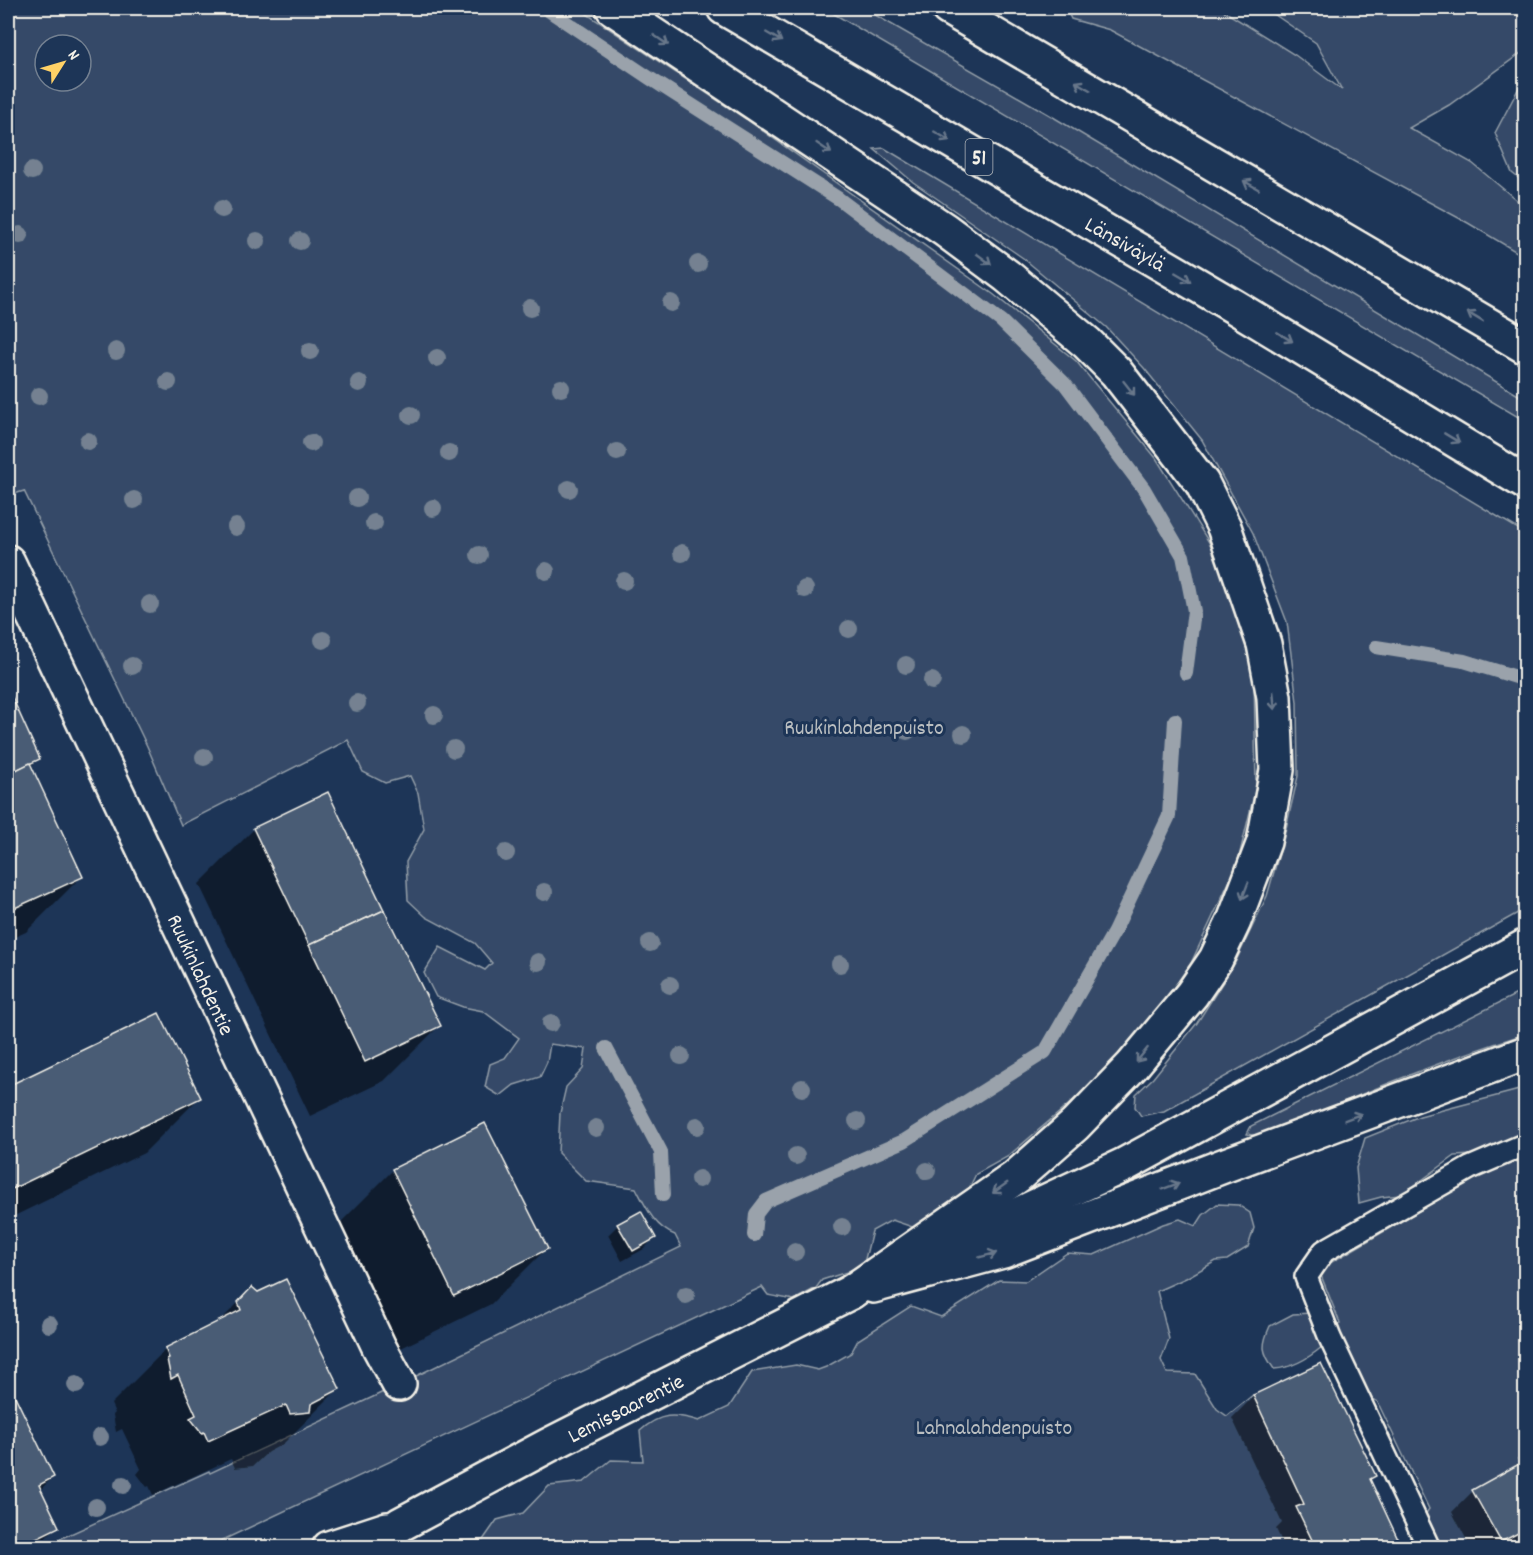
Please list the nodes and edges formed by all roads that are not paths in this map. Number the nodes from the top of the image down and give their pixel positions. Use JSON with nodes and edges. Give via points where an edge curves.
{"nodes":[{"id":1,"x":613,"y":8,"type":"edge"},
{"id":2,"x":724,"y":8,"type":"edge"},
{"id":3,"x":948,"y":8,"type":"edge"},
{"id":4,"x":1526,"y":347,"type":"edge"},
{"id":5,"x":1526,"y":483,"type":"edge"},
{"id":6,"x":8,"y":562,"type":"edge"},
{"id":7,"x":1526,"y":946,"type":"edge"},
{"id":8,"x":1526,"y":1053,"type":"edge"},
{"id":9,"x":1526,"y":1144,"type":"edge"},
{"id":10,"x":851,"y":1292,"type":"junction"},
{"id":11,"x":399,"y":1384,"type":"dead end"},
{"id":12,"x":400,"y":1524,"type":"junction"},
{"id":13,"x":329,"y":1548,"type":"edge"},
{"id":14,"x":367,"y":1548,"type":"edge"},
{"id":15,"x":1429,"y":1548,"type":"edge"}],
"edges":[{"from":1,"to":10,"type":"main road","one_way":true,"via":[[945,230],[1007,276],[1116,372],[1202,483],[1224,527],[1264,644],[1274,697],[1277,770],[1264,842],[1234,921],[1216,959],[1192,994],[1132,1066],[1016,1177]]},
{"from":2,"to":5,"type":"main road","name":"Länsiväylä","number":"51","one_way":true,"via":[[1235,307]]},
{"from":4,"to":3,"type":"main road","one_way":true},
{"from":6,"to":11,"type":"main road","name":"Ruukinlahdentie"},
{"from":7,"to":10,"type":"main road","via":[[1125,1165]]},
{"from":10,"to":8,"type":"main road","one_way":true,"via":[[1003,1251]]},
{"from":9,"to":15,"type":"lane","via":[[1470,1168],[1324,1251],[1306,1277],[1330,1338]]},
{"from":10,"to":12,"type":"main road","name":"Lemissaarentie"},
{"from":12,"to":13,"type":"main road","name":"Lemissaarentie"},
{"from":12,"to":14,"type":"main road","name":"Lemissaarentie"}]}
